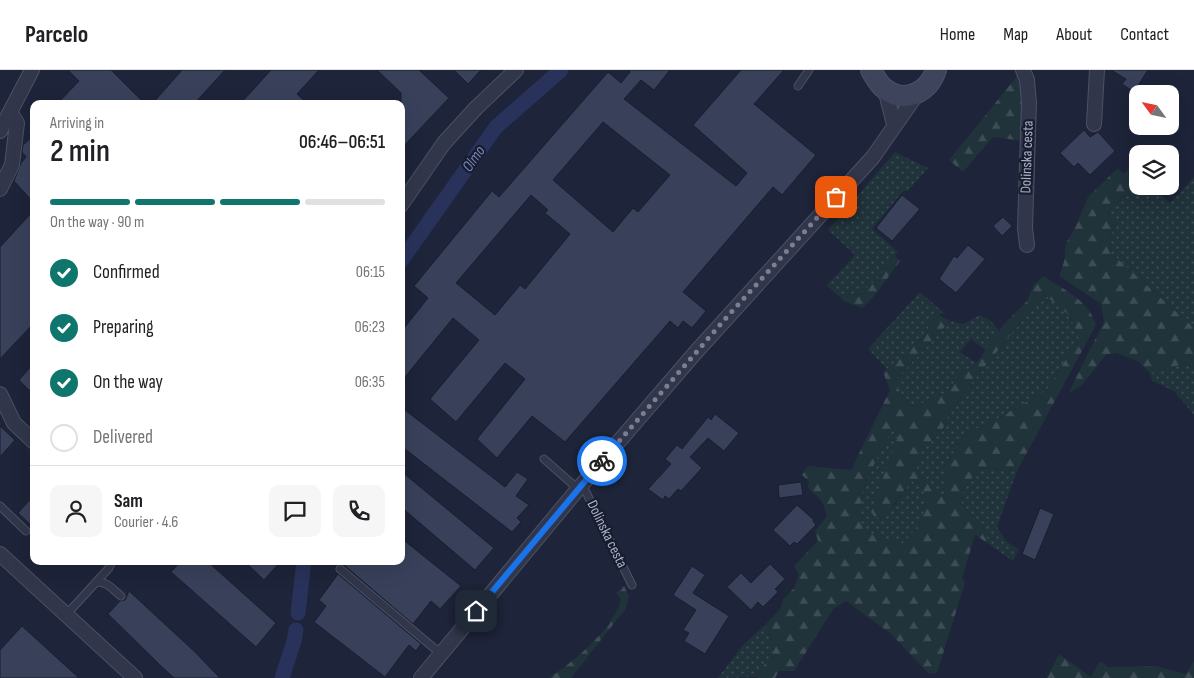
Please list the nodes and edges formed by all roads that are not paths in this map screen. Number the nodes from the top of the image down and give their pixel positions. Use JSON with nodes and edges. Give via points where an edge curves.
{"nodes":[{"id":1,"x":32,"y":70,"type":"edge"},
{"id":2,"x":516,"y":70,"type":"edge"},
{"id":3,"x":809,"y":70,"type":"edge"},
{"id":4,"x":871,"y":70,"type":"edge"},
{"id":5,"x":936,"y":70,"type":"edge"},
{"id":6,"x":1023,"y":70,"type":"edge"},
{"id":7,"x":1097,"y":70,"type":"edge"},
{"id":8,"x":798,"y":86,"type":"dead end"},
{"id":9,"x":885,"y":89,"type":"junction"},
{"id":10,"x":916,"y":94,"type":"junction"},
{"id":11,"x":10,"y":112,"type":"junction"},
{"id":12,"x":894,"y":124,"type":"junction"},
{"id":13,"x":1094,"y":124,"type":"dead end"},
{"id":14,"x":0,"y":132,"type":"edge"},
{"id":15,"x":0,"y":189,"type":"edge"},
{"id":16,"x":405,"y":199,"type":"edge"},
{"id":17,"x":1027,"y":245,"type":"dead end"},
{"id":18,"x":0,"y":394,"type":"edge"},
{"id":19,"x":30,"y":438,"type":"edge"},
{"id":20,"x":544,"y":460,"type":"dead end"},
{"id":21,"x":580,"y":486,"type":"junction"},
{"id":22,"x":0,"y":506,"type":"edge"},
{"id":23,"x":26,"y":531,"type":"dead end"},
{"id":24,"x":0,"y":554,"type":"edge"},
{"id":25,"x":109,"y":565,"type":"edge"},
{"id":26,"x":340,"y":569,"type":"dead end"},
{"id":27,"x":96,"y":582,"type":"junction"},
{"id":28,"x":632,"y":585,"type":"dead end"},
{"id":29,"x":121,"y":596,"type":"dead end"},
{"id":30,"x":66,"y":615,"type":"junction"},
{"id":31,"x":440,"y":654,"type":"junction"},
{"id":32,"x":134,"y":678,"type":"edge"},
{"id":33,"x":421,"y":678,"type":"edge"}],
"edges":[{"from":1,"to":11,"type":"street"},
{"from":2,"to":16,"type":"street","via":[[444,143]]},
{"from":3,"to":8,"type":"lane"},
{"from":4,"to":9,"type":"street"},
{"from":5,"to":10,"type":"street","via":[[933,80]]},
{"from":6,"to":17,"type":"street","name":"Dolinska cesta","via":[[1029,103],[1024,228]]},
{"from":7,"to":13,"type":"street"},
{"from":9,"to":10,"type":"street","via":[[906,96]]},
{"from":9,"to":12,"type":"street"},
{"from":10,"to":12,"type":"street","name":"Dolinska cesta"},
{"from":11,"to":14,"type":"street"},
{"from":11,"to":15,"type":"street","via":[[18,123],[12,165]]},
{"from":12,"to":21,"type":"street","name":"Dolinska cesta","via":[[873,157],[720,325]]},
{"from":18,"to":19,"type":"street","via":[[14,424]]},
{"from":20,"to":21,"type":"lane"},
{"from":21,"to":28,"type":"lane","name":"Dolinska cesta"},
{"from":21,"to":31,"type":"street","name":"Dolinska cesta"},
{"from":22,"to":23,"type":"lane"},
{"from":24,"to":30,"type":"street"},
{"from":25,"to":27,"type":"lane"},
{"from":26,"to":31,"type":"lane"},
{"from":27,"to":29,"type":"lane","via":[[109,585]]},
{"from":27,"to":30,"type":"lane"},
{"from":30,"to":32,"type":"street"},
{"from":31,"to":33,"type":"street","name":"Dolinska cesta"}]}
